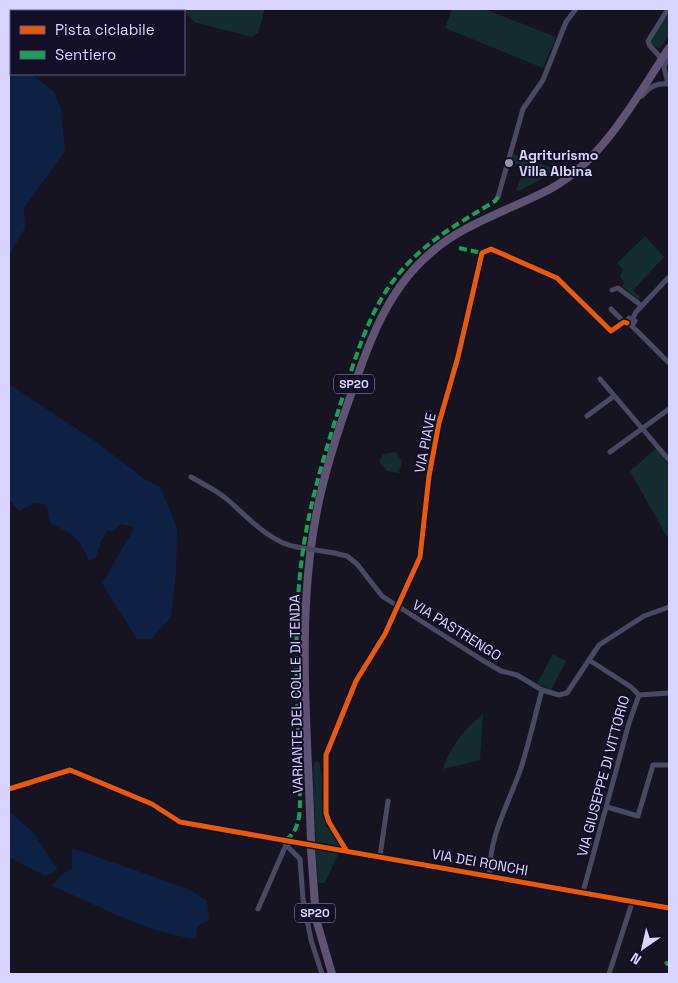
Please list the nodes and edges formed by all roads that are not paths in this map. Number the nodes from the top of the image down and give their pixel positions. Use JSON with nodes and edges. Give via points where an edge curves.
{"nodes":[{"id":1,"x":576,"y":9,"type":"edge"},
{"id":2,"x":668,"y":9,"type":"edge"},
{"id":3,"x":669,"y":48,"type":"edge"},
{"id":4,"x":666,"y":57,"type":"edge"},
{"id":5,"x":669,"y":84,"type":"edge"},
{"id":6,"x":620,"y":120,"type":"junction"},
{"id":7,"x":498,"y":197,"type":"dead end"},
{"id":8,"x":669,"y":277,"type":"edge"},
{"id":9,"x":612,"y":290,"type":"dead end"},
{"id":10,"x":642,"y":306,"type":"junction"},
{"id":11,"x":611,"y":309,"type":"dead end"},
{"id":12,"x":628,"y":324,"type":"junction"},
{"id":13,"x":669,"y":363,"type":"edge"},
{"id":14,"x":600,"y":379,"type":"dead end"},
{"id":15,"x":614,"y":396,"type":"junction"},
{"id":16,"x":669,"y":410,"type":"edge"},
{"id":17,"x":587,"y":416,"type":"dead end"},
{"id":18,"x":642,"y":428,"type":"junction"},
{"id":19,"x":610,"y":452,"type":"dead end"},
{"id":20,"x":669,"y":460,"type":"edge"},
{"id":21,"x":192,"y":477,"type":"dead end"},
{"id":22,"x":397,"y":606,"type":"junction"},
{"id":23,"x":669,"y":607,"type":"edge"},
{"id":24,"x":589,"y":660,"type":"junction"},
{"id":25,"x":542,"y":690,"type":"junction"},
{"id":26,"x":669,"y":693,"type":"edge"},
{"id":27,"x":639,"y":696,"type":"junction"},
{"id":28,"x":669,"y":765,"type":"edge"},
{"id":29,"x":9,"y":789,"type":"edge"},
{"id":30,"x":388,"y":801,"type":"dead end"},
{"id":31,"x":607,"y":807,"type":"junction"},
{"id":32,"x":286,"y":843,"type":"junction"},
{"id":33,"x":346,"y":850,"type":"junction"},
{"id":34,"x":380,"y":856,"type":"junction"},
{"id":35,"x":490,"y":875,"type":"junction"},
{"id":36,"x":583,"y":892,"type":"junction"},
{"id":37,"x":633,"y":900,"type":"junction"},
{"id":38,"x":669,"y":908,"type":"edge"},
{"id":39,"x":258,"y":909,"type":"dead end"},
{"id":40,"x":322,"y":974,"type":"edge"},
{"id":41,"x":332,"y":974,"type":"edge"},
{"id":42,"x":609,"y":974,"type":"edge"}],
"edges":[{"from":1,"to":7,"type":"street","via":[[566,22],[543,80],[524,108]]},
{"from":2,"to":4,"type":"street","via":[[648,41]]},
{"from":3,"to":4,"type":"main road","name":"VARIANTE DEL COLLE DI TENDA","number":"SP20"},
{"from":4,"to":5,"type":"street","via":[[664,67]]},
{"from":4,"to":6,"type":"main road","name":"VARIANTE DEL COLLE DI TENDA","number":"SP20"},
{"from":5,"to":6,"type":"street","via":[[652,86]]},
{"from":6,"to":41,"type":"main road","name":"VARIANTE DEL COLLE DI TENDA","number":"SP20","via":[[592,156],[553,187],[464,228],[404,279],[377,326],[334,443],[316,516],[306,598],[311,845],[316,919]]},
{"from":8,"to":10,"type":"street"},
{"from":9,"to":10,"type":"street","via":[[618,288]]},
{"from":10,"to":12,"type":"street","via":[[633,318],[627,320]]},
{"from":11,"to":12,"type":"street"},
{"from":12,"to":13,"type":"street"},
{"from":12,"to":22,"type":"street","name":"VIA PIAVE","via":[[611,331],[556,278],[491,249],[482,252],[458,357],[438,423],[420,556]]},
{"from":14,"to":15,"type":"street"},
{"from":15,"to":17,"type":"street"},
{"from":15,"to":18,"type":"street"},
{"from":16,"to":18,"type":"street"},
{"from":18,"to":19,"type":"street"},
{"from":18,"to":20,"type":"street"},
{"from":21,"to":22,"type":"street","name":"VIA PASTRENGO","bridge":true,"via":[[228,500],[286,546],[347,556],[376,590]]},
{"from":22,"to":25,"type":"street","name":"VIA PASTRENGO","via":[[488,664],[517,675]]},
{"from":22,"to":33,"type":"street","name":"VIA PIAVE","via":[[386,634],[356,681],[326,755],[326,813]]},
{"from":23,"to":24,"type":"street","via":[[644,616],[599,645]]},
{"from":24,"to":25,"type":"street","via":[[565,695]]},
{"from":24,"to":27,"type":"street","name":"VIA GIUSEPPE DI VITTORIO","via":[[631,687]]},
{"from":25,"to":35,"type":"street","via":[[521,768],[494,844],[489,863]]},
{"from":26,"to":27,"type":"street"},
{"from":27,"to":31,"type":"street","name":"VIA GIUSEPPE DI VITTORIO","via":[[631,714]]},
{"from":28,"to":31,"type":"street","via":[[653,765],[638,816]]},
{"from":29,"to":32,"type":"street","name":"VIA DEI RONCHI","via":[[70,770],[152,804],[180,822]]},
{"from":30,"to":34,"type":"street"},
{"from":31,"to":36,"type":"street","name":"VIA GIUSEPPE DI VITTORIO"},
{"from":32,"to":33,"type":"street","name":"VIA DEI RONCHI"},
{"from":32,"to":39,"type":"street"},
{"from":32,"to":40,"type":"street","via":[[300,859],[303,899]]},
{"from":33,"to":34,"type":"street","name":"VIA DEI RONCHI"},
{"from":34,"to":35,"type":"street","name":"VIA DEI RONCHI"},
{"from":35,"to":36,"type":"street","name":"VIA DEI RONCHI"},
{"from":36,"to":37,"type":"street","name":"VIA DEI RONCHI"},
{"from":37,"to":38,"type":"street","name":"VIA DEI RONCHI"},
{"from":37,"to":42,"type":"street"}]}
